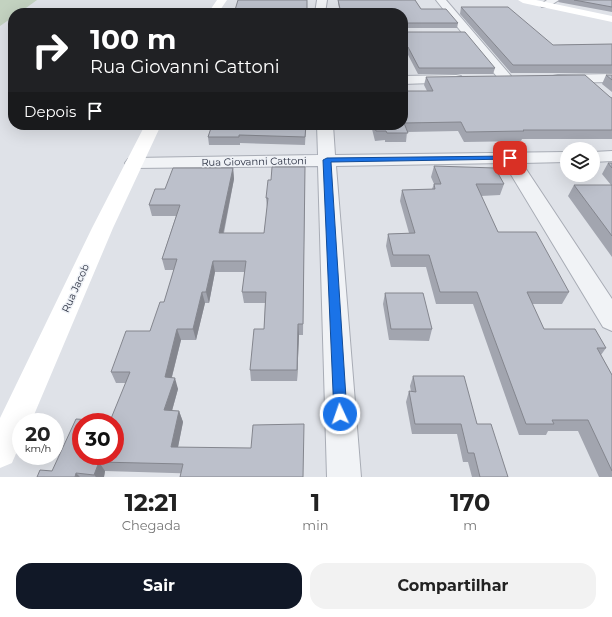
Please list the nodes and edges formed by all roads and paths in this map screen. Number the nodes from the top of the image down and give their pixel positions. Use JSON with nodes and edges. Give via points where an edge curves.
{"nodes":[{"id":1,"x":442,"y":0,"type":"edge"},
{"id":2,"x":522,"y":0,"type":"edge"},
{"id":3,"x":554,"y":0,"type":"edge"},
{"id":4,"x":545,"y":5,"type":"junction"},
{"id":5,"x":612,"y":19,"type":"edge"},
{"id":6,"x":468,"y":32,"type":"junction"},
{"id":7,"x":454,"y":33,"type":"edge"},
{"id":8,"x":585,"y":78,"type":"junction"},
{"id":9,"x":612,"y":78,"type":"edge"},
{"id":10,"x":467,"y":79,"type":"edge"},
{"id":11,"x":490,"y":79,"type":"edge"},
{"id":12,"x":506,"y":79,"type":"junction"},
{"id":13,"x":522,"y":79,"type":"edge"},
{"id":14,"x":546,"y":79,"type":"edge"},
{"id":15,"x":408,"y":80,"type":"edge"},
{"id":16,"x":601,"y":93,"type":"edge"},
{"id":17,"x":150,"y":130,"type":"edge"},
{"id":18,"x":325,"y":130,"type":"edge"},
{"id":19,"x":612,"y":156,"type":"edge"},
{"id":20,"x":560,"y":157,"type":"edge"},
{"id":21,"x":600,"y":157,"type":"edge"},
{"id":22,"x":510,"y":158,"type":"junction"},
{"id":23,"x":327,"y":160,"type":"junction"},
{"id":24,"x":134,"y":163,"type":"junction"},
{"id":25,"x":612,"y":320,"type":"edge"},
{"id":26,"x":0,"y":451,"type":"edge"},
{"id":27,"x":344,"y":477,"type":"edge"}],
"edges":[{"from":1,"to":6,"type":"street"},
{"from":2,"to":4,"type":"street"},
{"from":3,"to":4,"type":"street"},
{"from":4,"to":5,"type":"street"},
{"from":6,"to":7,"type":"street"},
{"from":6,"to":12,"type":"street"},
{"from":8,"to":9,"type":"street"},
{"from":8,"to":14,"type":"street"},
{"from":8,"to":16,"type":"street"},
{"from":10,"to":15,"type":"street"},
{"from":11,"to":12,"type":"street"},
{"from":12,"to":13,"type":"street"},
{"from":17,"to":24,"type":"street","name":"Rua Jacob"},
{"from":18,"to":23,"type":"street"},
{"from":19,"to":21,"type":"street"},
{"from":20,"to":22,"type":"street","name":"Rua Giovanni Cattoni"},
{"from":22,"to":23,"type":"street","name":"Rua Giovanni Cattoni"},
{"from":22,"to":25,"type":"street"},
{"from":23,"to":24,"type":"street","name":"Rua Giovanni Cattoni"},
{"from":23,"to":27,"type":"street"},
{"from":24,"to":26,"type":"street","name":"Rua Jacob","via":[[20,414]]}]}
